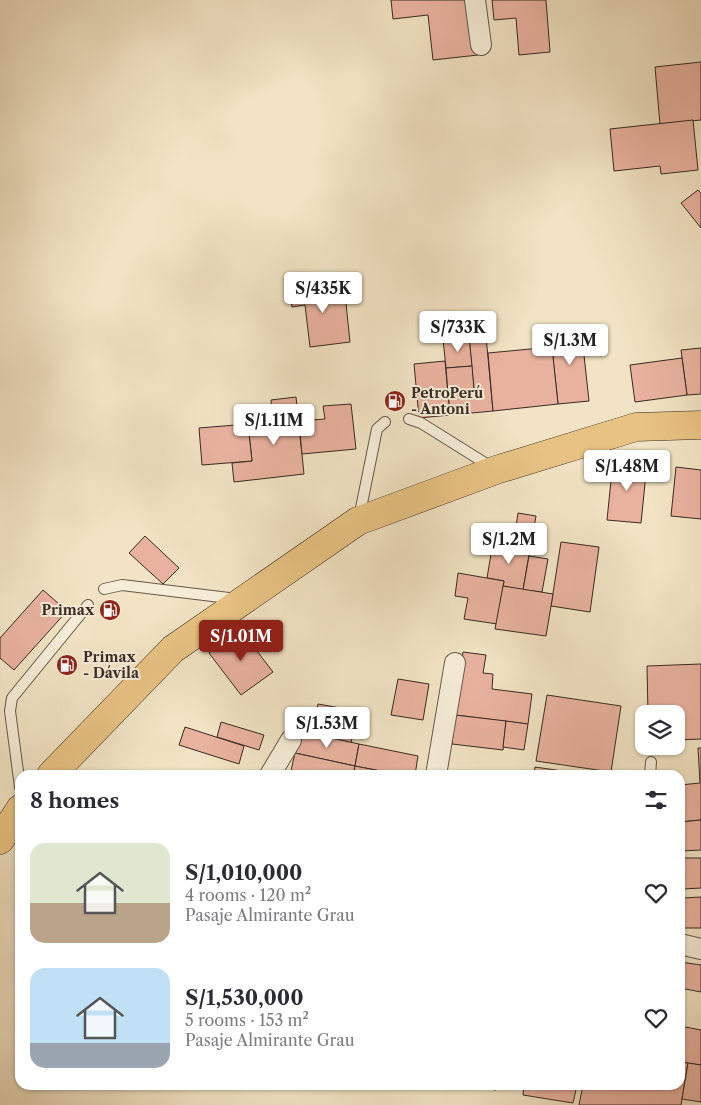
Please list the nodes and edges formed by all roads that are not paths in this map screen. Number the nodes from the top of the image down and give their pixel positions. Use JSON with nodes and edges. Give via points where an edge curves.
{"nodes":[{"id":1,"x":475,"y":0,"type":"edge"},
{"id":2,"x":481,"y":45,"type":"dead end"},
{"id":3,"x":409,"y":419,"type":"dead end"},
{"id":4,"x":385,"y":422,"type":"dead end"},
{"id":5,"x":701,"y":425,"type":"edge"},
{"id":6,"x":496,"y":470,"type":"junction"},
{"id":7,"x":358,"y":521,"type":"junction"},
{"id":8,"x":104,"y":588,"type":"dead end"},
{"id":9,"x":244,"y":600,"type":"junction"},
{"id":10,"x":88,"y":605,"type":"dead end"},
{"id":11,"x":455,"y":663,"type":"dead end"},
{"id":12,"x":291,"y":740,"type":"dead end"},
{"id":13,"x":651,"y":762,"type":"dead end"},
{"id":14,"x":18,"y":770,"type":"edge"},
{"id":15,"x":56,"y":770,"type":"edge"},
{"id":16,"x":273,"y":770,"type":"edge"},
{"id":17,"x":437,"y":770,"type":"edge"},
{"id":18,"x":650,"y":770,"type":"edge"},
{"id":19,"x":15,"y":817,"type":"edge"},
{"id":20,"x":0,"y":840,"type":"edge"},
{"id":21,"x":685,"y":945,"type":"edge"},
{"id":22,"x":701,"y":948,"type":"edge"}],
"edges":[{"from":1,"to":2,"type":"street"},
{"from":3,"to":6,"type":"lane","via":[[421,422]]},
{"from":4,"to":7,"type":"lane","via":[[377,429]]},
{"from":5,"to":6,"type":"highway","via":[[636,427]]},
{"from":6,"to":7,"type":"highway"},
{"from":7,"to":9,"type":"highway"},
{"from":8,"to":9,"type":"lane","via":[[122,584]]},
{"from":9,"to":15,"type":"highway","via":[[173,649]]},
{"from":10,"to":14,"type":"lane","via":[[12,698],[10,711]]},
{"from":11,"to":17,"type":"street"},
{"from":12,"to":16,"type":"street"},
{"from":13,"to":18,"type":"lane"},
{"from":19,"to":20,"type":"highway"},
{"from":21,"to":22,"type":"street"}]}
